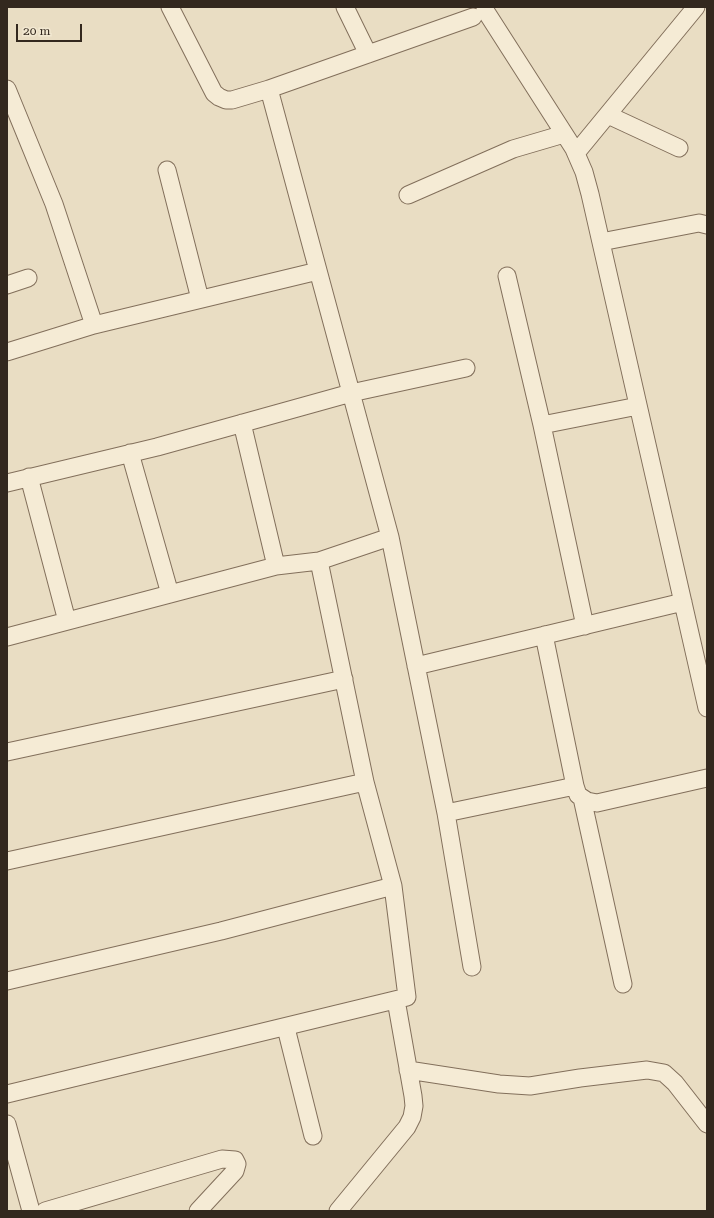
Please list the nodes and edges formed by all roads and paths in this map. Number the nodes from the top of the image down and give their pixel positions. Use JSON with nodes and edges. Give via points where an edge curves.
{"nodes":[{"id":1,"x":170,"y":7,"type":"edge"},
{"id":2,"x":345,"y":7,"type":"edge"},
{"id":3,"x":696,"y":7,"type":"edge"},
{"id":4,"x":479,"y":10,"type":"edge"},
{"id":5,"x":368,"y":54,"type":"junction"},
{"id":6,"x":7,"y":89,"type":"edge"},
{"id":7,"x":269,"y":89,"type":"junction"},
{"id":8,"x":608,"y":115,"type":"junction"},
{"id":9,"x":564,"y":134,"type":"junction"},
{"id":10,"x":679,"y":148,"type":"dead end"},
{"id":11,"x":576,"y":153,"type":"junction"},
{"id":12,"x":167,"y":170,"type":"dead end"},
{"id":13,"x":408,"y":195,"type":"dead end"},
{"id":14,"x":707,"y":225,"type":"edge"},
{"id":15,"x":601,"y":242,"type":"junction"},
{"id":16,"x":318,"y":270,"type":"junction"},
{"id":17,"x":507,"y":276,"type":"dead end"},
{"id":18,"x":28,"y":278,"type":"dead end"},
{"id":19,"x":7,"y":285,"type":"edge"},
{"id":20,"x":200,"y":299,"type":"junction"},
{"id":21,"x":94,"y":325,"type":"junction"},
{"id":22,"x":7,"y":352,"type":"edge"},
{"id":23,"x":466,"y":368,"type":"dead end"},
{"id":24,"x":351,"y":393,"type":"junction"},
{"id":25,"x":638,"y":406,"type":"junction"},
{"id":26,"x":242,"y":423,"type":"junction"},
{"id":27,"x":542,"y":425,"type":"junction"},
{"id":28,"x":130,"y":453,"type":"junction"},
{"id":29,"x":29,"y":478,"type":"junction"},
{"id":30,"x":7,"y":483,"type":"edge"},
{"id":31,"x":390,"y":537,"type":"junction"},
{"id":32,"x":318,"y":561,"type":"junction"},
{"id":33,"x":276,"y":566,"type":"junction"},
{"id":34,"x":170,"y":594,"type":"junction"},
{"id":35,"x":683,"y":602,"type":"junction"},
{"id":36,"x":67,"y":621,"type":"junction"},
{"id":37,"x":585,"y":626,"type":"junction"},
{"id":38,"x":544,"y":635,"type":"junction"},
{"id":39,"x":7,"y":637,"type":"edge"},
{"id":40,"x":707,"y":644,"type":"edge"},
{"id":41,"x":696,"y":660,"type":"junction"},
{"id":42,"x":416,"y":666,"type":"junction"},
{"id":43,"x":344,"y":679,"type":"junction"},
{"id":44,"x":707,"y":708,"type":"edge"},
{"id":45,"x":7,"y":752,"type":"edge"},
{"id":46,"x":707,"y":778,"type":"edge"},
{"id":47,"x":366,"y":782,"type":"junction"},
{"id":48,"x":579,"y":792,"type":"junction"},
{"id":49,"x":446,"y":812,"type":"junction"},
{"id":50,"x":7,"y":861,"type":"edge"},
{"id":51,"x":393,"y":886,"type":"junction"},
{"id":52,"x":472,"y":967,"type":"dead end"},
{"id":53,"x":7,"y":981,"type":"edge"},
{"id":54,"x":623,"y":984,"type":"dead end"},
{"id":55,"x":396,"y":1000,"type":"junction"},
{"id":56,"x":286,"y":1028,"type":"junction"},
{"id":57,"x":408,"y":1070,"type":"junction"},
{"id":58,"x":7,"y":1094,"type":"edge"},
{"id":59,"x":7,"y":1124,"type":"edge"},
{"id":60,"x":707,"y":1124,"type":"edge"},
{"id":61,"x":313,"y":1136,"type":"dead end"},
{"id":62,"x":11,"y":1156,"type":"edge"},
{"id":63,"x":31,"y":1211,"type":"edge"},
{"id":64,"x":45,"y":1211,"type":"edge"},
{"id":65,"x":198,"y":1211,"type":"edge"},
{"id":66,"x":338,"y":1211,"type":"edge"}],
"edges":[{"from":1,"to":7,"type":"street","via":[[214,92],[219,97],[232,100]]},
{"from":2,"to":5,"type":"street"},
{"from":3,"to":8,"type":"street"},
{"from":4,"to":5,"type":"street"},
{"from":4,"to":9,"type":"street"},
{"from":5,"to":7,"type":"street"},
{"from":6,"to":21,"type":"street","via":[[54,204]]},
{"from":7,"to":16,"type":"street"},
{"from":8,"to":10,"type":"street"},
{"from":8,"to":11,"type":"street"},
{"from":9,"to":11,"type":"street"},
{"from":9,"to":13,"type":"street","via":[[513,149]]},
{"from":11,"to":15,"type":"street","via":[[590,194]]},
{"from":12,"to":20,"type":"street"},
{"from":14,"to":15,"type":"street","via":[[699,223]]},
{"from":15,"to":25,"type":"street"},
{"from":16,"to":20,"type":"street"},
{"from":16,"to":24,"type":"street"},
{"from":17,"to":27,"type":"street"},
{"from":18,"to":19,"type":"street"},
{"from":20,"to":21,"type":"street"},
{"from":21,"to":22,"type":"street"},
{"from":23,"to":24,"type":"street"},
{"from":24,"to":26,"type":"street"},
{"from":24,"to":31,"type":"street"},
{"from":25,"to":27,"type":"street"},
{"from":25,"to":35,"type":"street"},
{"from":26,"to":28,"type":"street"},
{"from":26,"to":33,"type":"street"},
{"from":27,"to":37,"type":"street"},
{"from":28,"to":29,"type":"street"},
{"from":28,"to":34,"type":"street"},
{"from":29,"to":30,"type":"street"},
{"from":29,"to":36,"type":"street"},
{"from":31,"to":32,"type":"street"},
{"from":31,"to":42,"type":"street"},
{"from":32,"to":33,"type":"street"},
{"from":32,"to":43,"type":"street"},
{"from":33,"to":34,"type":"street"},
{"from":34,"to":36,"type":"street"},
{"from":35,"to":37,"type":"street"},
{"from":35,"to":41,"type":"street"},
{"from":36,"to":39,"type":"street"},
{"from":37,"to":38,"type":"street"},
{"from":38,"to":42,"type":"street"},
{"from":38,"to":48,"type":"street"},
{"from":40,"to":41,"type":"street"},
{"from":41,"to":44,"type":"street"},
{"from":42,"to":49,"type":"street"},
{"from":43,"to":45,"type":"street"},
{"from":43,"to":47,"type":"street"},
{"from":46,"to":48,"type":"street","via":[[597,803],[587,801]]},
{"from":47,"to":50,"type":"street"},
{"from":47,"to":51,"type":"street"},
{"from":48,"to":49,"type":"street"},
{"from":48,"to":54,"type":"street"},
{"from":49,"to":52,"type":"street"},
{"from":51,"to":53,"type":"street","via":[[222,931]]},
{"from":51,"to":55,"type":"street","via":[[407,997]]},
{"from":55,"to":56,"type":"street"},
{"from":55,"to":57,"type":"street"},
{"from":56,"to":58,"type":"street"},
{"from":56,"to":61,"type":"street"},
{"from":57,"to":60,"type":"street","via":[[499,1084],[530,1086],[647,1070],[664,1073]]},
{"from":57,"to":66,"type":"street","via":[[414,1106],[407,1127]]},
{"from":59,"to":62,"type":"street"},
{"from":62,"to":63,"type":"street"},
{"from":64,"to":65,"type":"street","via":[[222,1159],[234,1160],[237,1164],[235,1171]]}]}
